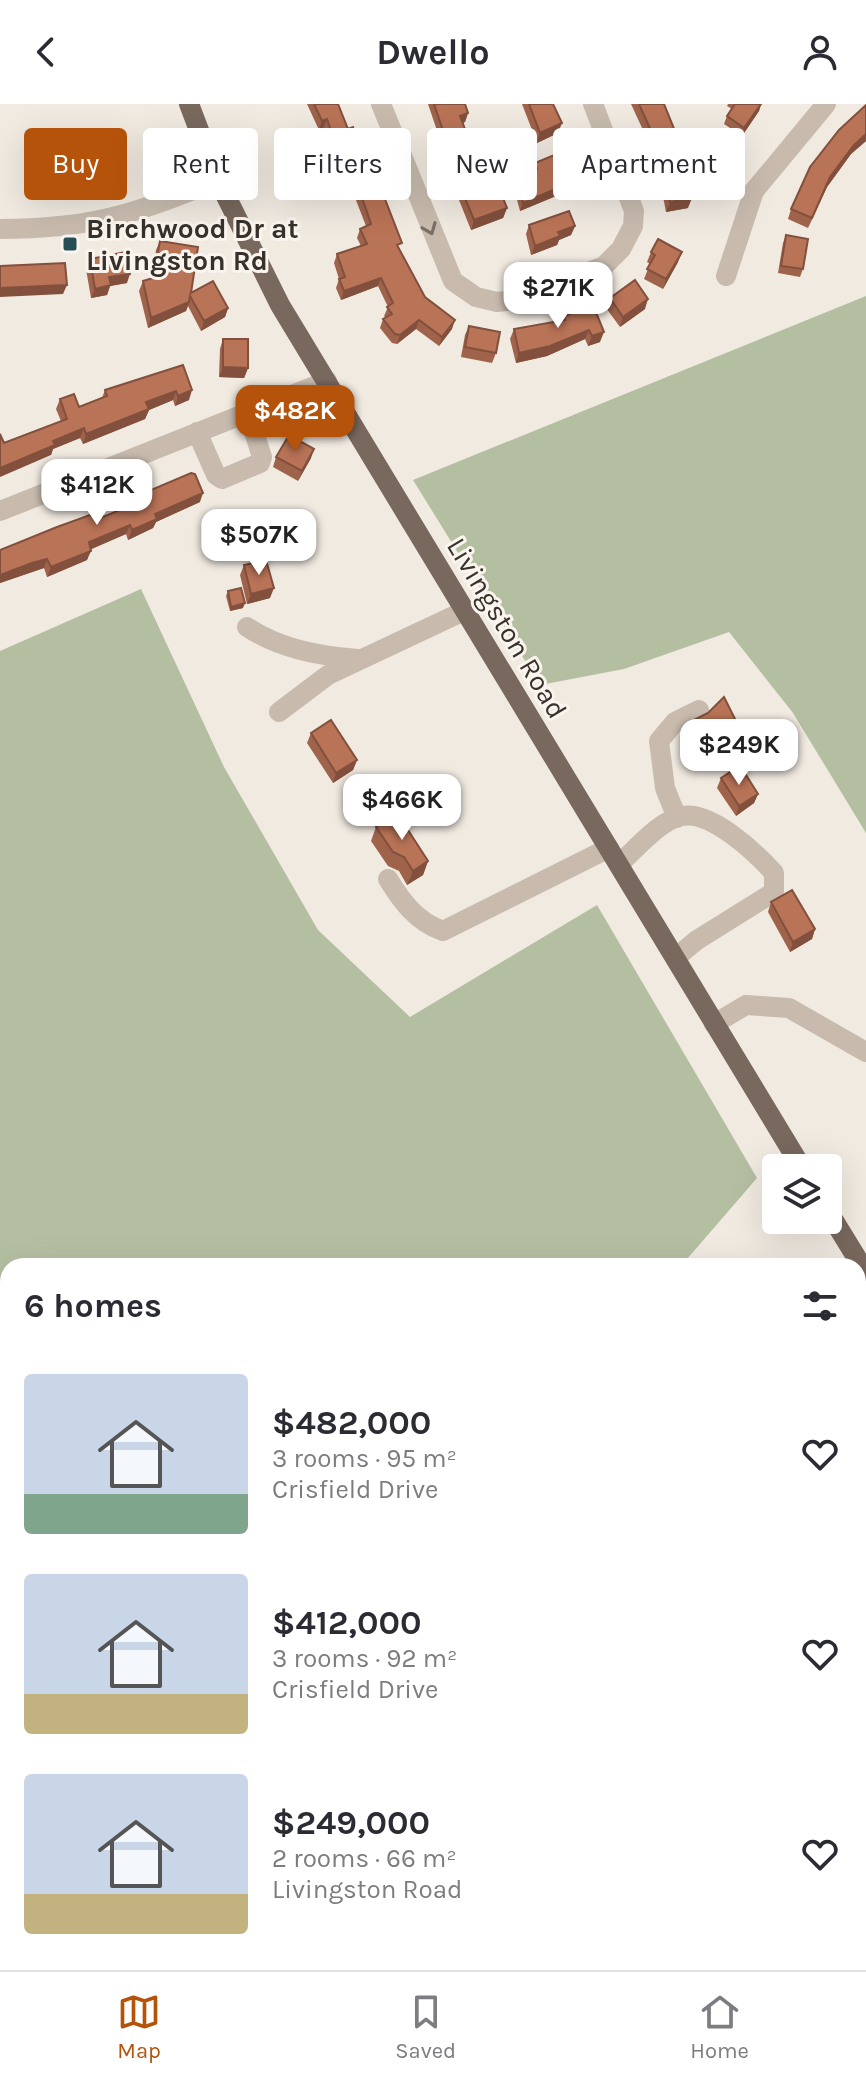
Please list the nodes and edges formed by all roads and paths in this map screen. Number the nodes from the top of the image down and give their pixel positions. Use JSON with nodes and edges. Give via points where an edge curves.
{"nodes":[{"id":1,"x":189,"y":104,"type":"edge"},
{"id":2,"x":381,"y":104,"type":"edge"},
{"id":3,"x":593,"y":104,"type":"edge"},
{"id":4,"x":826,"y":104,"type":"edge"},
{"id":5,"x":198,"y":128,"type":"edge"},
{"id":6,"x":170,"y":200,"type":"edge"},
{"id":7,"x":228,"y":200,"type":"edge"},
{"id":8,"x":0,"y":229,"type":"edge"},
{"id":9,"x":726,"y":276,"type":"dead end"},
{"id":10,"x":327,"y":381,"type":"junction"},
{"id":11,"x":248,"y":413,"type":"junction"},
{"id":12,"x":197,"y":432,"type":"junction"},
{"id":13,"x":0,"y":511,"type":"edge"},
{"id":14,"x":464,"y":611,"type":"junction"},
{"id":15,"x":247,"y":627,"type":"dead end"},
{"id":16,"x":362,"y":659,"type":"junction"},
{"id":17,"x":699,"y":710,"type":"dead end"},
{"id":18,"x":279,"y":712,"type":"dead end"},
{"id":19,"x":677,"y":818,"type":"junction"},
{"id":20,"x":614,"y":856,"type":"junction"},
{"id":21,"x":388,"y":879,"type":"dead end"},
{"id":22,"x":675,"y":958,"type":"junction"},
{"id":23,"x":714,"y":1024,"type":"junction"},
{"id":24,"x":866,"y":1052,"type":"edge"},
{"id":25,"x":793,"y":1154,"type":"edge"},
{"id":26,"x":842,"y":1234,"type":"edge"},
{"id":27,"x":857,"y":1258,"type":"edge"}],
"edges":[{"from":1,"to":5,"type":"main road","name":"Livingston Road"},
{"from":2,"to":3,"type":"street","one_way":true,"via":[[448,272],[459,288],[497,302],[516,300],[604,266],[628,241],[634,211]]},
{"from":4,"to":9,"type":"street","via":[[754,191]]},
{"from":6,"to":8,"type":"street","via":[[104,222]]},
{"from":7,"to":10,"type":"main road","name":"Livingston Road","via":[[280,305]]},
{"from":10,"to":11,"type":"street"},
{"from":10,"to":14,"type":"main road","name":"Livingston Road"},
{"from":11,"to":12,"type":"street"},
{"from":11,"to":12,"type":"street","via":[[260,463],[222,479]]},
{"from":12,"to":13,"type":"street"},
{"from":14,"to":16,"type":"street"},
{"from":14,"to":20,"type":"main road","name":"Livingston Road"},
{"from":15,"to":16,"type":"street","via":[[290,648]]},
{"from":16,"to":18,"type":"street","via":[[328,675]]},
{"from":17,"to":19,"type":"street","via":[[675,722],[659,741],[665,788]]},
{"from":19,"to":20,"type":"street"},
{"from":19,"to":22,"type":"street","via":[[698,815],[751,847],[774,873],[776,886]]},
{"from":20,"to":21,"type":"street","via":[[443,931],[410,910]]},
{"from":20,"to":22,"type":"main road","name":"Livingston Road"},
{"from":22,"to":23,"type":"main road","name":"Livingston Road"},
{"from":23,"to":24,"type":"street","via":[[746,1005],[789,1008]]},
{"from":23,"to":25,"type":"main road","name":"Livingston Road"},
{"from":26,"to":27,"type":"main road"}]}
